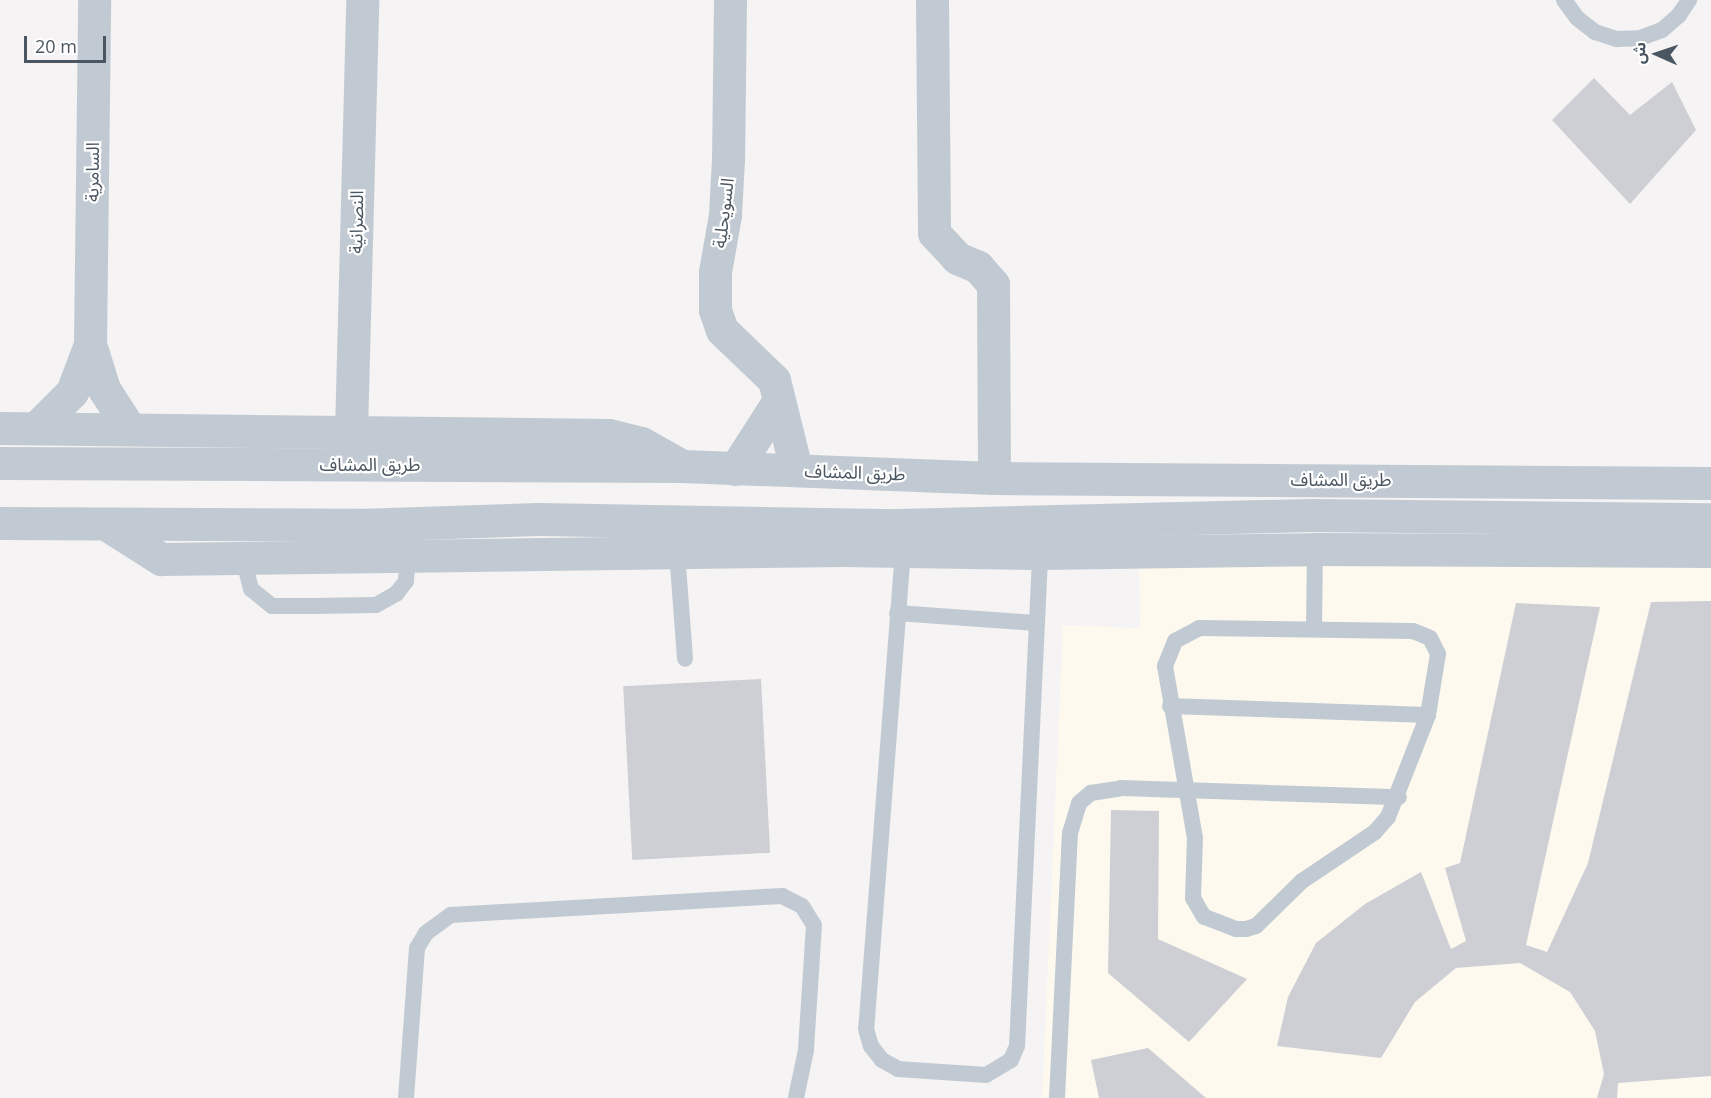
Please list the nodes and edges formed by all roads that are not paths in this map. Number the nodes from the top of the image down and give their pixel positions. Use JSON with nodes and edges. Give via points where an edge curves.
{"nodes":[{"id":1,"x":94,"y":0,"type":"edge"},
{"id":2,"x":729,"y":0,"type":"edge"},
{"id":3,"x":932,"y":0,"type":"edge"},
{"id":4,"x":1564,"y":0,"type":"edge"},
{"id":5,"x":1689,"y":0,"type":"edge"},
{"id":6,"x":361,"y":6,"type":"edge"},
{"id":7,"x":90,"y":345,"type":"junction"},
{"id":8,"x":778,"y":402,"type":"junction"},
{"id":9,"x":0,"y":428,"type":"edge"},
{"id":10,"x":36,"y":428,"type":"junction"},
{"id":11,"x":129,"y":428,"type":"junction"},
{"id":12,"x":351,"y":432,"type":"junction"},
{"id":13,"x":0,"y":463,"type":"edge"},
{"id":14,"x":682,"y":466,"type":"junction"},
{"id":15,"x":735,"y":469,"type":"junction"},
{"id":16,"x":796,"y":470,"type":"junction"},
{"id":17,"x":994,"y":478,"type":"junction"},
{"id":18,"x":1711,"y":483,"type":"edge"},
{"id":19,"x":1711,"y":519,"type":"edge"},
{"id":20,"x":0,"y":523,"type":"edge"},
{"id":21,"x":109,"y":526,"type":"junction"},
{"id":22,"x":1315,"y":549,"type":"junction"},
{"id":23,"x":903,"y":551,"type":"junction"},
{"id":24,"x":1711,"y":551,"type":"edge"},
{"id":25,"x":676,"y":552,"type":"junction"},
{"id":26,"x":1040,"y":554,"type":"junction"},
{"id":27,"x":408,"y":555,"type":"junction"},
{"id":28,"x":243,"y":557,"type":"junction"},
{"id":29,"x":897,"y":613,"type":"junction"},
{"id":30,"x":1036,"y":623,"type":"junction"},
{"id":31,"x":1314,"y":629,"type":"junction"},
{"id":32,"x":685,"y":659,"type":"dead end"},
{"id":33,"x":1170,"y":706,"type":"junction"},
{"id":34,"x":1428,"y":715,"type":"junction"},
{"id":35,"x":1187,"y":791,"type":"junction"},
{"id":36,"x":1399,"y":797,"type":"junction"},
{"id":37,"x":406,"y":1098,"type":"edge"},
{"id":38,"x":796,"y":1098,"type":"edge"},
{"id":39,"x":1056,"y":1098,"type":"edge"}],
"edges":[{"from":1,"to":7,"type":"street","name":"السامرية"},
{"from":2,"to":8,"type":"street","name":"السويحلية","via":[[728,159],[725,215],[715,272],[715,310],[728,337],[769,372]]},
{"from":3,"to":17,"type":"street","via":[[933,232],[957,258],[978,267],[993,284]]},
{"from":4,"to":5,"type":"lane","via":[[1577,18],[1595,32],[1617,39],[1640,38],[1662,30]]},
{"from":6,"to":12,"type":"street","name":"النصرانية"},
{"from":7,"to":10,"type":"street","name":"السامرية","via":[[72,392]]},
{"from":7,"to":11,"type":"street","name":"السامرية","via":[[104,389]]},
{"from":8,"to":15,"type":"street"},
{"from":8,"to":16,"type":"street","name":"السويحلية"},
{"from":9,"to":10,"type":"street"},
{"from":10,"to":11,"type":"street"},
{"from":11,"to":12,"type":"street"},
{"from":12,"to":14,"type":"street","via":[[609,435],[641,443]]},
{"from":13,"to":14,"type":"street","name":"طريق المشاف"},
{"from":14,"to":15,"type":"street","name":"طريق المشاف"},
{"from":15,"to":16,"type":"street","name":"طريق المشاف"},
{"from":16,"to":17,"type":"street","name":"طريق المشاف"},
{"from":17,"to":18,"type":"street","name":"طريق المشاف"},
{"from":19,"to":21,"type":"street","name":"طريق المشاف","via":[[1311,515],[898,525],[539,519]]},
{"from":20,"to":21,"type":"street","name":"طريق المشاف"},
{"from":21,"to":28,"type":"street","via":[[161,559]]},
{"from":22,"to":24,"type":"street"},
{"from":22,"to":26,"type":"street"},
{"from":22,"to":31,"type":"lane"},
{"from":23,"to":25,"type":"street"},
{"from":23,"to":26,"type":"street"},
{"from":23,"to":29,"type":"lane"},
{"from":25,"to":27,"type":"street"},
{"from":25,"to":32,"type":"lane"},
{"from":26,"to":30,"type":"lane"},
{"from":27,"to":28,"type":"street"},
{"from":27,"to":28,"type":"lane","via":[[406,581],[396,594],[376,604],[312,606],[272,606],[251,589]]},
{"from":29,"to":30,"type":"lane"},
{"from":29,"to":30,"type":"lane","via":[[866,1029],[871,1046],[882,1060],[898,1069],[916,1071],[986,1075],[1011,1059],[1017,1046]]},
{"from":31,"to":33,"type":"lane","via":[[1212,628],[1186,633],[1168,653],[1165,666]]},
{"from":31,"to":34,"type":"lane","via":[[1413,631],[1430,638],[1438,654]]},
{"from":33,"to":34,"type":"lane"},
{"from":33,"to":35,"type":"lane"},
{"from":34,"to":36,"type":"lane"},
{"from":35,"to":36,"type":"lane"},
{"from":35,"to":36,"type":"lane","via":[[1194,838],[1195,905],[1204,917],[1236,929],[1256,926],[1311,874],[1375,831]]},
{"from":35,"to":39,"type":"lane","via":[[1105,788],[1090,793],[1072,817]]},
{"from":37,"to":38,"type":"lane","via":[[417,948],[426,933],[451,915],[782,896],[802,906],[814,925],[806,1050]]}]}
